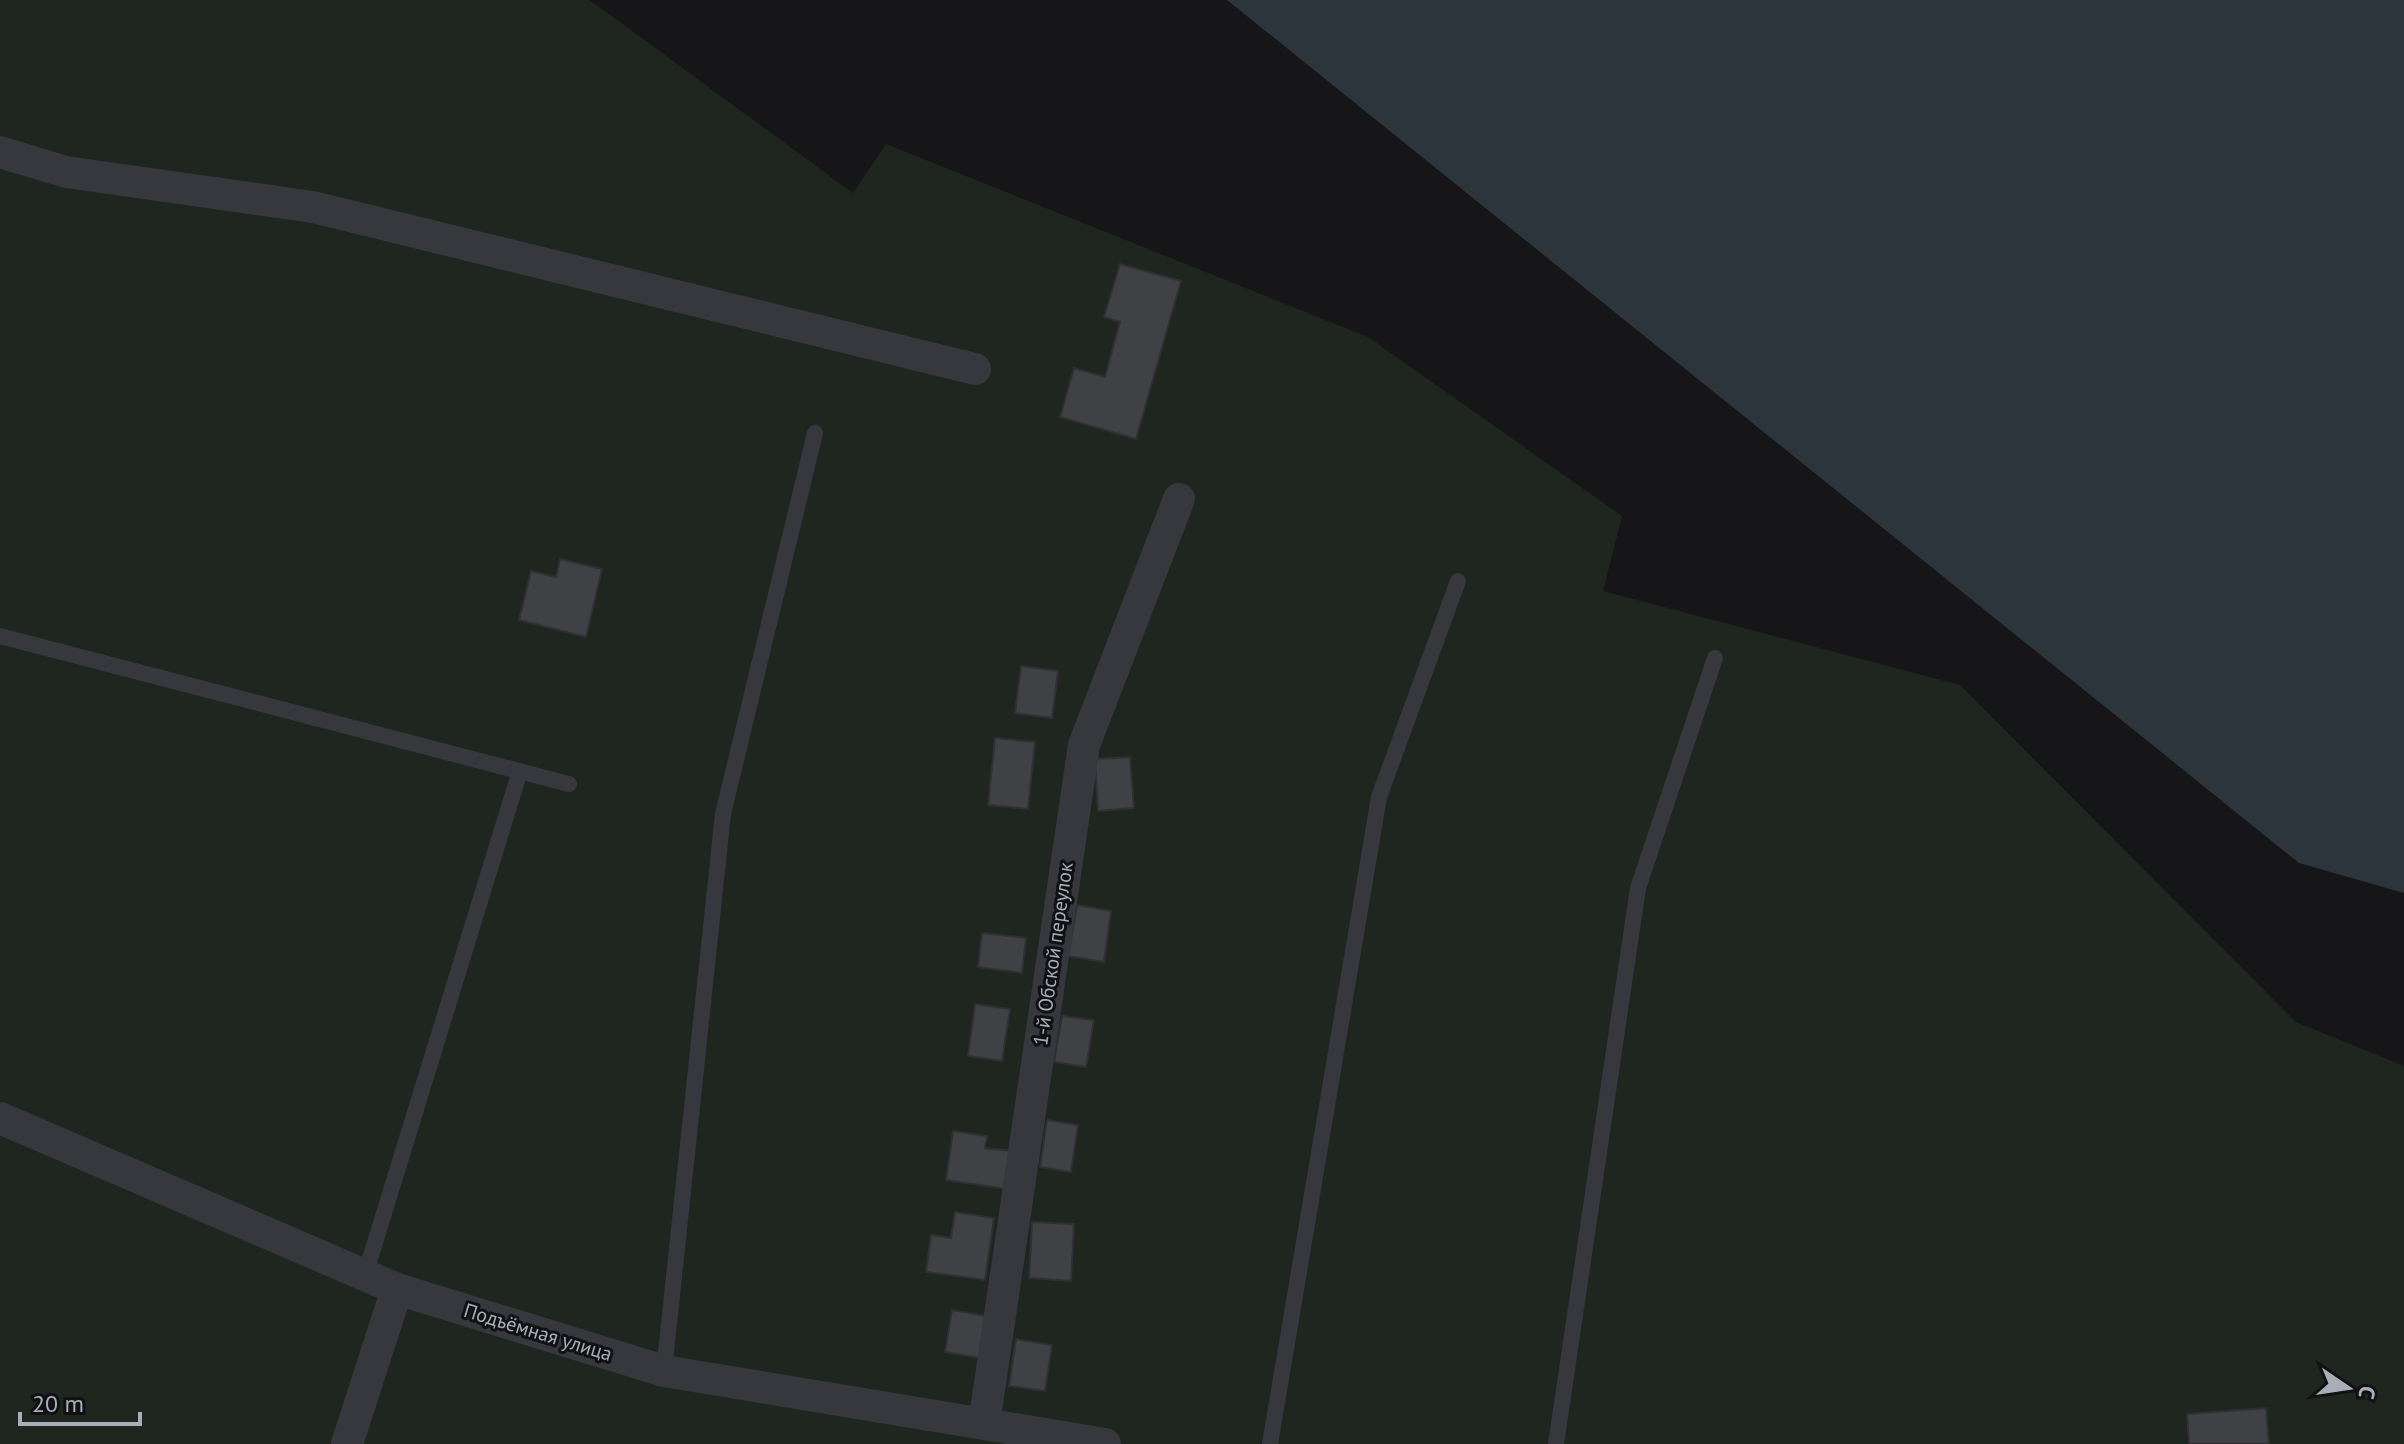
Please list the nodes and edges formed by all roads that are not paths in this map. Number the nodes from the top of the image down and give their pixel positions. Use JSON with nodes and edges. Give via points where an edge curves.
{"nodes":[{"id":1,"x":0,"y":152,"type":"edge"},
{"id":2,"x":975,"y":369,"type":"dead end"},
{"id":3,"x":815,"y":433,"type":"dead end"},
{"id":4,"x":1179,"y":499,"type":"dead end"},
{"id":5,"x":1458,"y":581,"type":"dead end"},
{"id":6,"x":0,"y":636,"type":"edge"},
{"id":7,"x":1715,"y":658,"type":"dead end"},
{"id":8,"x":520,"y":771,"type":"junction"},
{"id":9,"x":569,"y":784,"type":"dead end"},
{"id":10,"x":0,"y":1118,"type":"edge"},
{"id":11,"x":365,"y":1275,"type":"junction"},
{"id":12,"x":397,"y":1289,"type":"junction"},
{"id":13,"x":664,"y":1371,"type":"junction"},
{"id":14,"x":984,"y":1424,"type":"junction"},
{"id":15,"x":347,"y":1444,"type":"edge"},
{"id":16,"x":1105,"y":1444,"type":"edge"},
{"id":17,"x":1270,"y":1444,"type":"edge"},
{"id":18,"x":1556,"y":1444,"type":"edge"}],
"edges":[{"from":1,"to":2,"type":"street","via":[[66,172],[313,207]]},
{"from":3,"to":13,"type":"lane","via":[[723,814]]},
{"from":4,"to":14,"type":"street","name":"1-й Обской переулок","via":[[1084,745]]},
{"from":5,"to":17,"type":"lane","via":[[1379,797]]},
{"from":6,"to":8,"type":"lane"},
{"from":7,"to":18,"type":"lane","via":[[1638,888]]},
{"from":8,"to":9,"type":"lane"},
{"from":8,"to":11,"type":"lane"},
{"from":10,"to":11,"type":"street","name":"Подъёмная улица"},
{"from":11,"to":12,"type":"street","name":"Подъёмная улица"},
{"from":12,"to":13,"type":"street","name":"Подъёмная улица"},
{"from":12,"to":15,"type":"street"},
{"from":13,"to":14,"type":"street","name":"Подъёмная улица"},
{"from":14,"to":16,"type":"street","name":"Подъёмная улица"}]}
